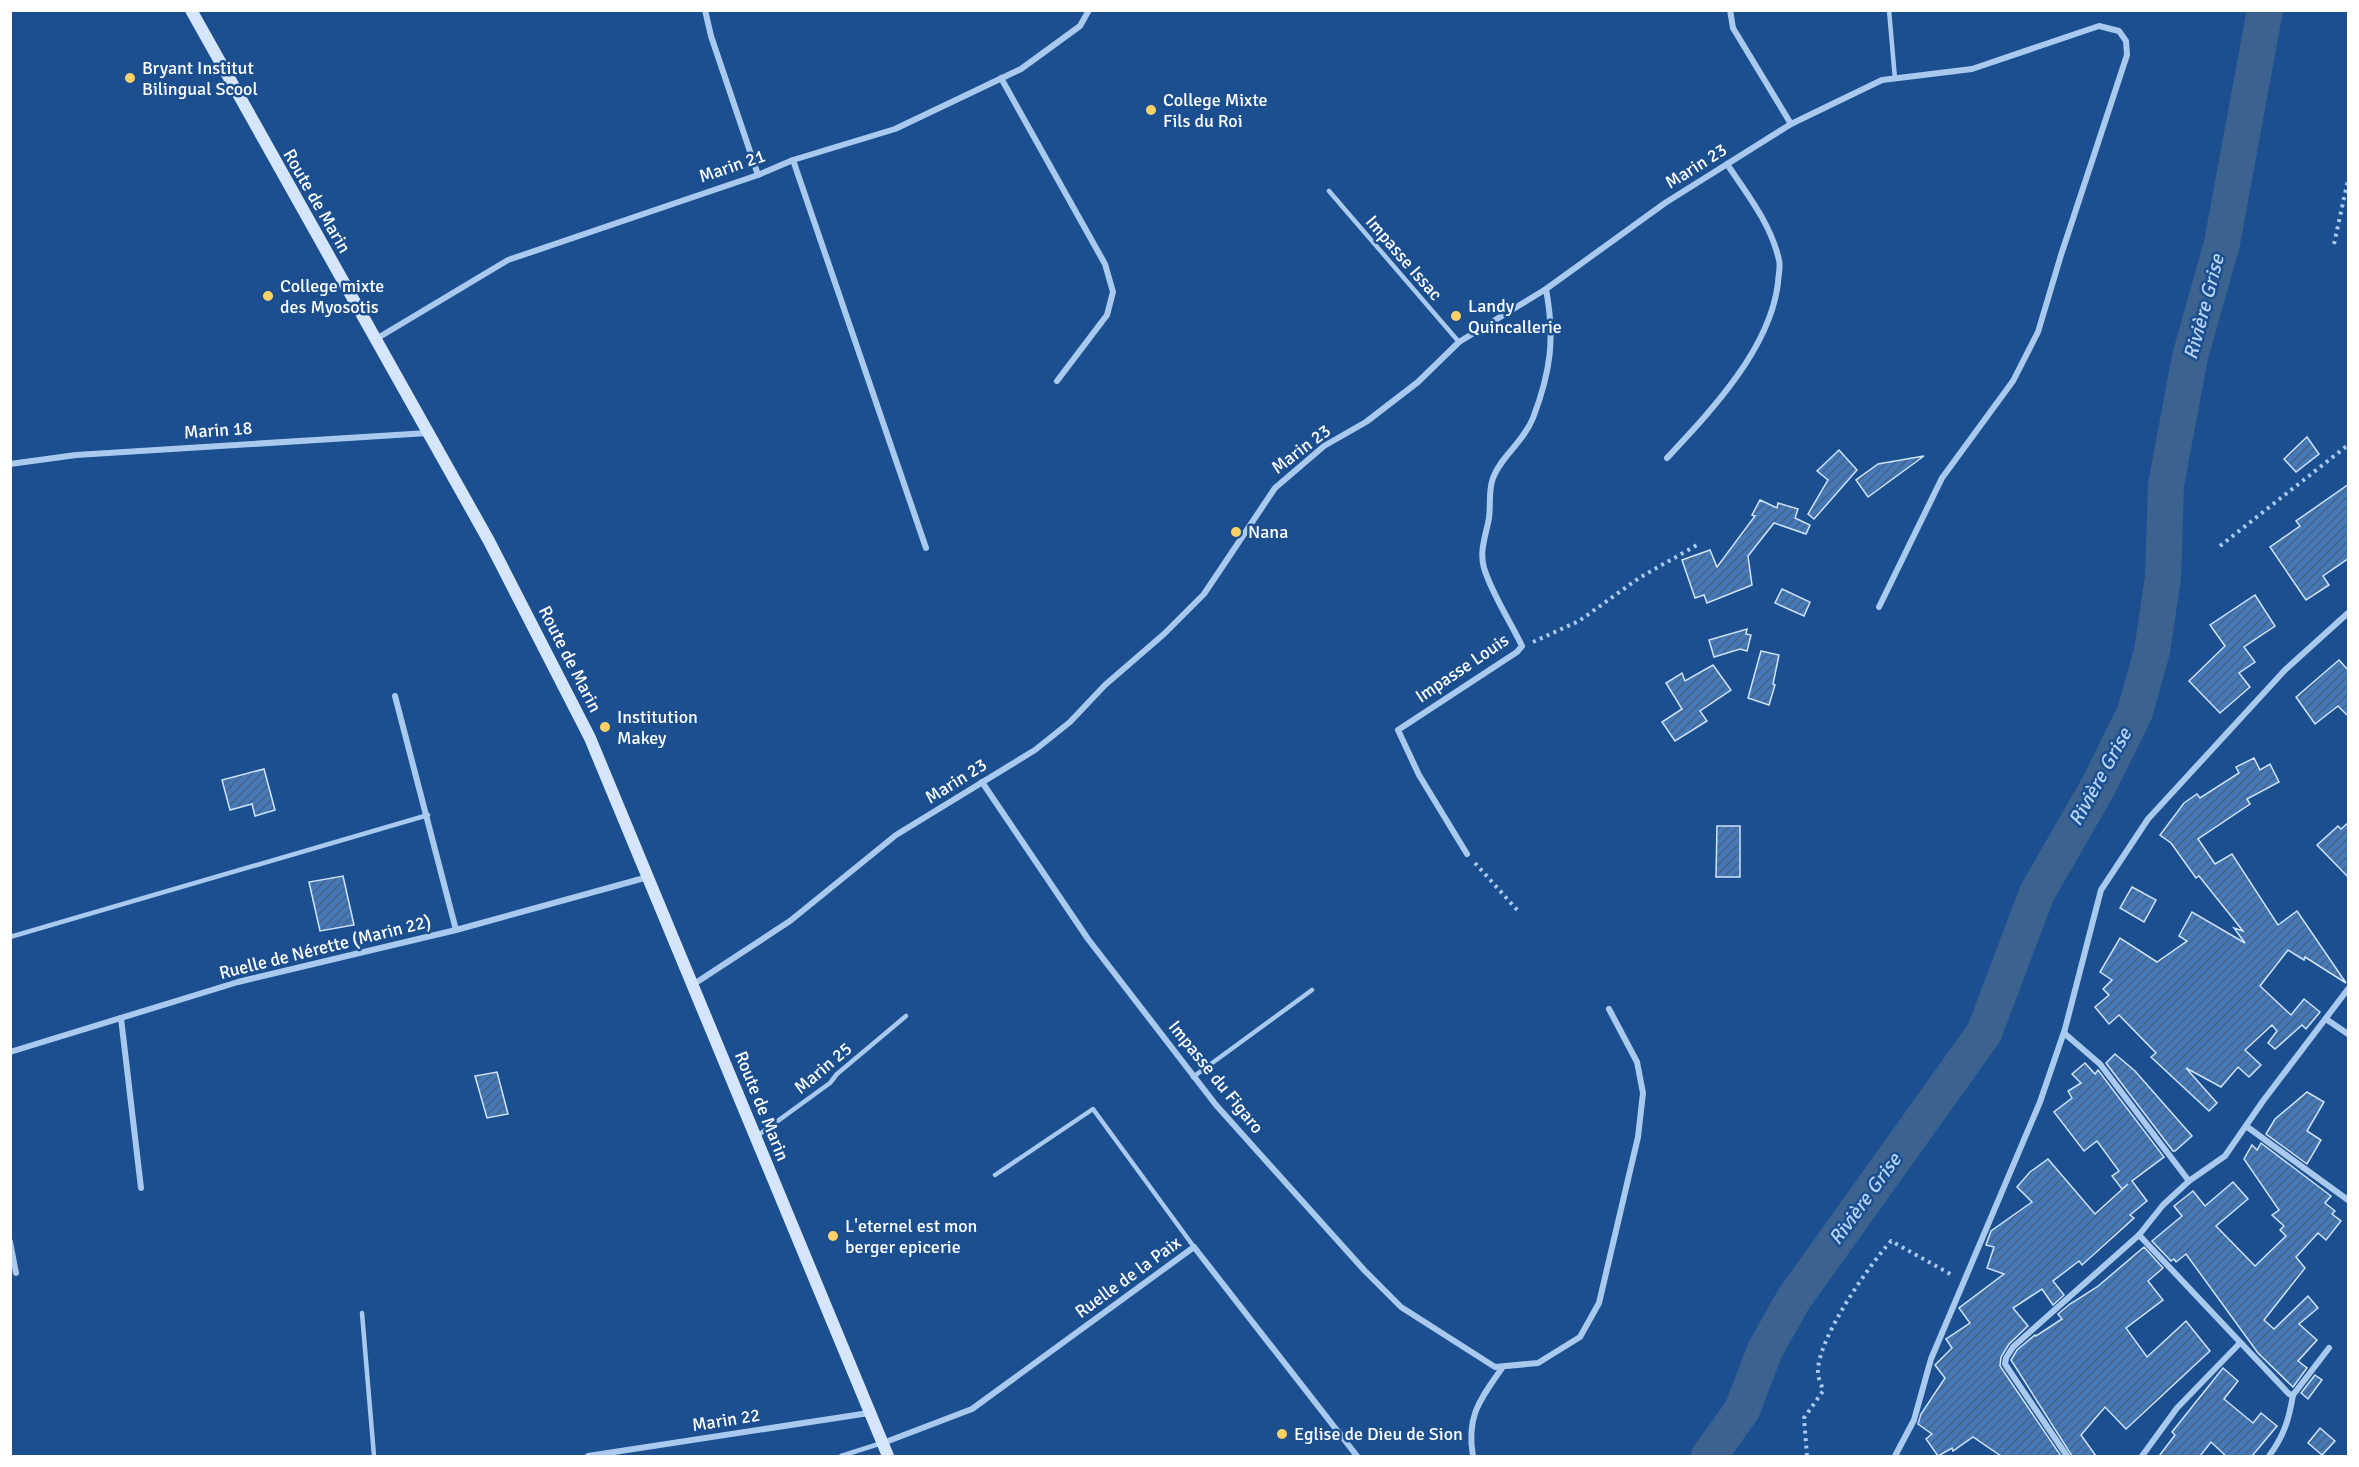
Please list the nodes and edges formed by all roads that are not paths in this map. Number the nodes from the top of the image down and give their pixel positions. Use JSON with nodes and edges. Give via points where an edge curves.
{"nodes":[{"id":1,"x":191,"y":10,"type":"edge"},
{"id":2,"x":705,"y":10,"type":"edge"},
{"id":3,"x":1089,"y":10,"type":"edge"},
{"id":4,"x":1730,"y":10,"type":"edge"},
{"id":5,"x":1889,"y":10,"type":"edge"},
{"id":6,"x":1001,"y":78,"type":"junction"},
{"id":7,"x":1895,"y":79,"type":"junction"},
{"id":8,"x":1791,"y":124,"type":"junction"},
{"id":9,"x":793,"y":160,"type":"junction"},
{"id":10,"x":1727,"y":164,"type":"junction"},
{"id":11,"x":758,"y":175,"type":"junction"},
{"id":12,"x":1329,"y":191,"type":"dead end"},
{"id":13,"x":1546,"y":289,"type":"junction"},
{"id":14,"x":376,"y":339,"type":"junction"},
{"id":15,"x":1459,"y":342,"type":"junction"},
{"id":16,"x":1058,"y":381,"type":"dead end"},
{"id":17,"x":428,"y":433,"type":"junction"},
{"id":18,"x":1666,"y":458,"type":"dead end"},
{"id":19,"x":10,"y":464,"type":"edge"},
{"id":20,"x":926,"y":548,"type":"dead end"},
{"id":21,"x":1879,"y":607,"type":"dead end"},
{"id":22,"x":2349,"y":613,"type":"edge"},
{"id":23,"x":395,"y":696,"type":"dead end"},
{"id":24,"x":982,"y":782,"type":"junction"},
{"id":25,"x":428,"y":814,"type":"junction"},
{"id":26,"x":1467,"y":854,"type":"road end"},
{"id":27,"x":649,"y":877,"type":"junction"},
{"id":28,"x":456,"y":930,"type":"junction"},
{"id":29,"x":10,"y":937,"type":"edge"},
{"id":30,"x":694,"y":984,"type":"junction"},
{"id":31,"x":2349,"y":989,"type":"edge"},
{"id":32,"x":1312,"y":990,"type":"dead end"},
{"id":33,"x":1609,"y":1009,"type":"dead end"},
{"id":34,"x":906,"y":1016,"type":"dead end"},
{"id":35,"x":121,"y":1018,"type":"junction"},
{"id":36,"x":2326,"y":1019,"type":"junction"},
{"id":37,"x":2064,"y":1033,"type":"junction"},
{"id":38,"x":2349,"y":1034,"type":"edge"},
{"id":39,"x":10,"y":1052,"type":"edge"},
{"id":40,"x":1193,"y":1077,"type":"junction"},
{"id":41,"x":2246,"y":1126,"type":"junction"},
{"id":42,"x":755,"y":1138,"type":"junction"},
{"id":43,"x":995,"y":1175,"type":"dead end"},
{"id":44,"x":2189,"y":1181,"type":"junction"},
{"id":45,"x":141,"y":1188,"type":"dead end"},
{"id":46,"x":2349,"y":1200,"type":"edge"},
{"id":47,"x":2139,"y":1235,"type":"junction"},
{"id":48,"x":10,"y":1242,"type":"edge"},
{"id":49,"x":1194,"y":1247,"type":"junction"},
{"id":50,"x":16,"y":1273,"type":"dead end"},
{"id":51,"x":362,"y":1313,"type":"dead end"},
{"id":52,"x":2239,"y":1344,"type":"junction"},
{"id":53,"x":2329,"y":1348,"type":"dead end"},
{"id":54,"x":1502,"y":1368,"type":"junction"},
{"id":55,"x":2293,"y":1395,"type":"junction"},
{"id":56,"x":869,"y":1413,"type":"junction"},
{"id":57,"x":882,"y":1443,"type":"junction"},
{"id":58,"x":374,"y":1456,"type":"edge"},
{"id":59,"x":588,"y":1456,"type":"edge"},
{"id":60,"x":842,"y":1456,"type":"edge"},
{"id":61,"x":888,"y":1456,"type":"edge"},
{"id":62,"x":1357,"y":1456,"type":"edge"},
{"id":63,"x":1473,"y":1456,"type":"edge"},
{"id":64,"x":1895,"y":1456,"type":"edge"},
{"id":65,"x":2067,"y":1456,"type":"edge"},
{"id":66,"x":2142,"y":1456,"type":"edge"},
{"id":67,"x":2269,"y":1456,"type":"edge"}],
"edges":[{"from":1,"to":14,"type":"main road","name":"Route de Marin"},
{"from":2,"to":11,"type":"street"},
{"from":3,"to":6,"type":"street","name":"Marin 21","via":[[1080,26],[1021,69]]},
{"from":4,"to":8,"type":"street","via":[[1732,28]]},
{"from":5,"to":7,"type":"lane"},
{"from":6,"to":9,"type":"street","name":"Marin 21","via":[[895,129]]},
{"from":6,"to":16,"type":"street","via":[[1105,264],[1113,292],[1107,315]]},
{"from":7,"to":8,"type":"street","name":"Marin 23","via":[[1882,80]]},
{"from":7,"to":21,"type":"street","name":"Marin 23","via":[[1972,69],[2099,26],[2119,31],[2126,41],[2127,55],[2038,332],[2013,381],[1942,478]]},
{"from":8,"to":10,"type":"street","name":"Marin 23"},
{"from":9,"to":11,"type":"street","name":"Marin 21"},
{"from":9,"to":20,"type":"street"},
{"from":10,"to":13,"type":"street","name":"Marin 23","via":[[1665,203]]},
{"from":10,"to":18,"type":"street","via":[[1764,220],[1780,262],[1775,306],[1752,354]]},
{"from":11,"to":14,"type":"street","name":"Marin 21","via":[[508,260]]},
{"from":12,"to":15,"type":"lane","name":"Impasse Issac"},
{"from":13,"to":15,"type":"street","name":"Marin 23"},
{"from":13,"to":26,"type":"street","name":"Impasse Louis","via":[[1553,326],[1547,374],[1521,442],[1494,476],[1483,542],[1484,567],[1522,646],[1398,730],[1419,776]]},
{"from":14,"to":17,"type":"main road","name":"Route de Marin"},
{"from":15,"to":24,"type":"street","name":"Marin 23","via":[[1409,389],[1366,422],[1324,446],[1275,488],[1204,594],[1070,722],[1035,750]]},
{"from":17,"to":19,"type":"street","name":"Marin 18","via":[[76,455]]},
{"from":17,"to":27,"type":"main road","name":"Route de Marin","via":[[516,592],[590,738]]},
{"from":22,"to":37,"type":"street","via":[[2285,670],[2148,819],[2101,890]]},
{"from":23,"to":25,"type":"street"},
{"from":24,"to":30,"type":"street","name":"Marin 23","via":[[896,836],[790,921]]},
{"from":24,"to":40,"type":"street","name":"Impasse du Figaro","via":[[1088,939]]},
{"from":25,"to":28,"type":"street"},
{"from":25,"to":29,"type":"lane"},
{"from":27,"to":28,"type":"street","name":"Ruelle de Nérette (Marin 22)"},
{"from":27,"to":30,"type":"main road","name":"Route de Marin"},
{"from":28,"to":35,"type":"street","name":"Ruelle de Nérette (Marin 22)","via":[[238,982]]},
{"from":30,"to":42,"type":"main road","name":"Route de Marin"},
{"from":31,"to":36,"type":"street"},
{"from":32,"to":40,"type":"lane"},
{"from":33,"to":54,"type":"street","via":[[1637,1062],[1643,1093],[1638,1137],[1599,1303],[1580,1337],[1538,1363]]},
{"from":34,"to":42,"type":"lane","name":"Marin 25","via":[[830,1083]]},
{"from":35,"to":39,"type":"street","name":"Ruelle de Nérette (Marin 22)"},
{"from":35,"to":45,"type":"street"},
{"from":36,"to":38,"type":"street"},
{"from":36,"to":41,"type":"street"},
{"from":37,"to":44,"type":"street","via":[[2100,1064]]},
{"from":37,"to":64,"type":"street","via":[[2040,1102],[1930,1359],[1914,1420]]},
{"from":40,"to":54,"type":"street","name":"Impasse du Figaro","via":[[1394,1300]]},
{"from":41,"to":44,"type":"street","via":[[2225,1156]]},
{"from":41,"to":46,"type":"street"},
{"from":42,"to":56,"type":"main road","name":"Route de Marin","via":[[806,1253]]},
{"from":43,"to":49,"type":"lane","via":[[1093,1109]]},
{"from":44,"to":47,"type":"street"},
{"from":47,"to":52,"type":"street"},
{"from":47,"to":65,"type":"street","via":[[2013,1347],[2006,1358],[2005,1364]]},
{"from":48,"to":50,"type":"street"},
{"from":49,"to":57,"type":"street","name":"Ruelle de la Paix","via":[[972,1409]]},
{"from":49,"to":62,"type":"street","name":"Ruelle de la Paix"},
{"from":51,"to":58,"type":"lane"},
{"from":52,"to":55,"type":"street","via":[[2285,1392]]},
{"from":52,"to":66,"type":"street","via":[[2176,1408]]},
{"from":53,"to":55,"type":"street"},
{"from":54,"to":63,"type":"street","via":[[1476,1405],[1472,1418]]},
{"from":55,"to":67,"type":"street","via":[[2282,1439]]},
{"from":56,"to":57,"type":"main road","name":"Route de Marin"},
{"from":56,"to":59,"type":"street","name":"Marin 22"},
{"from":57,"to":60,"type":"lane"},
{"from":57,"to":61,"type":"main road","name":"Route de Marin"}]}
